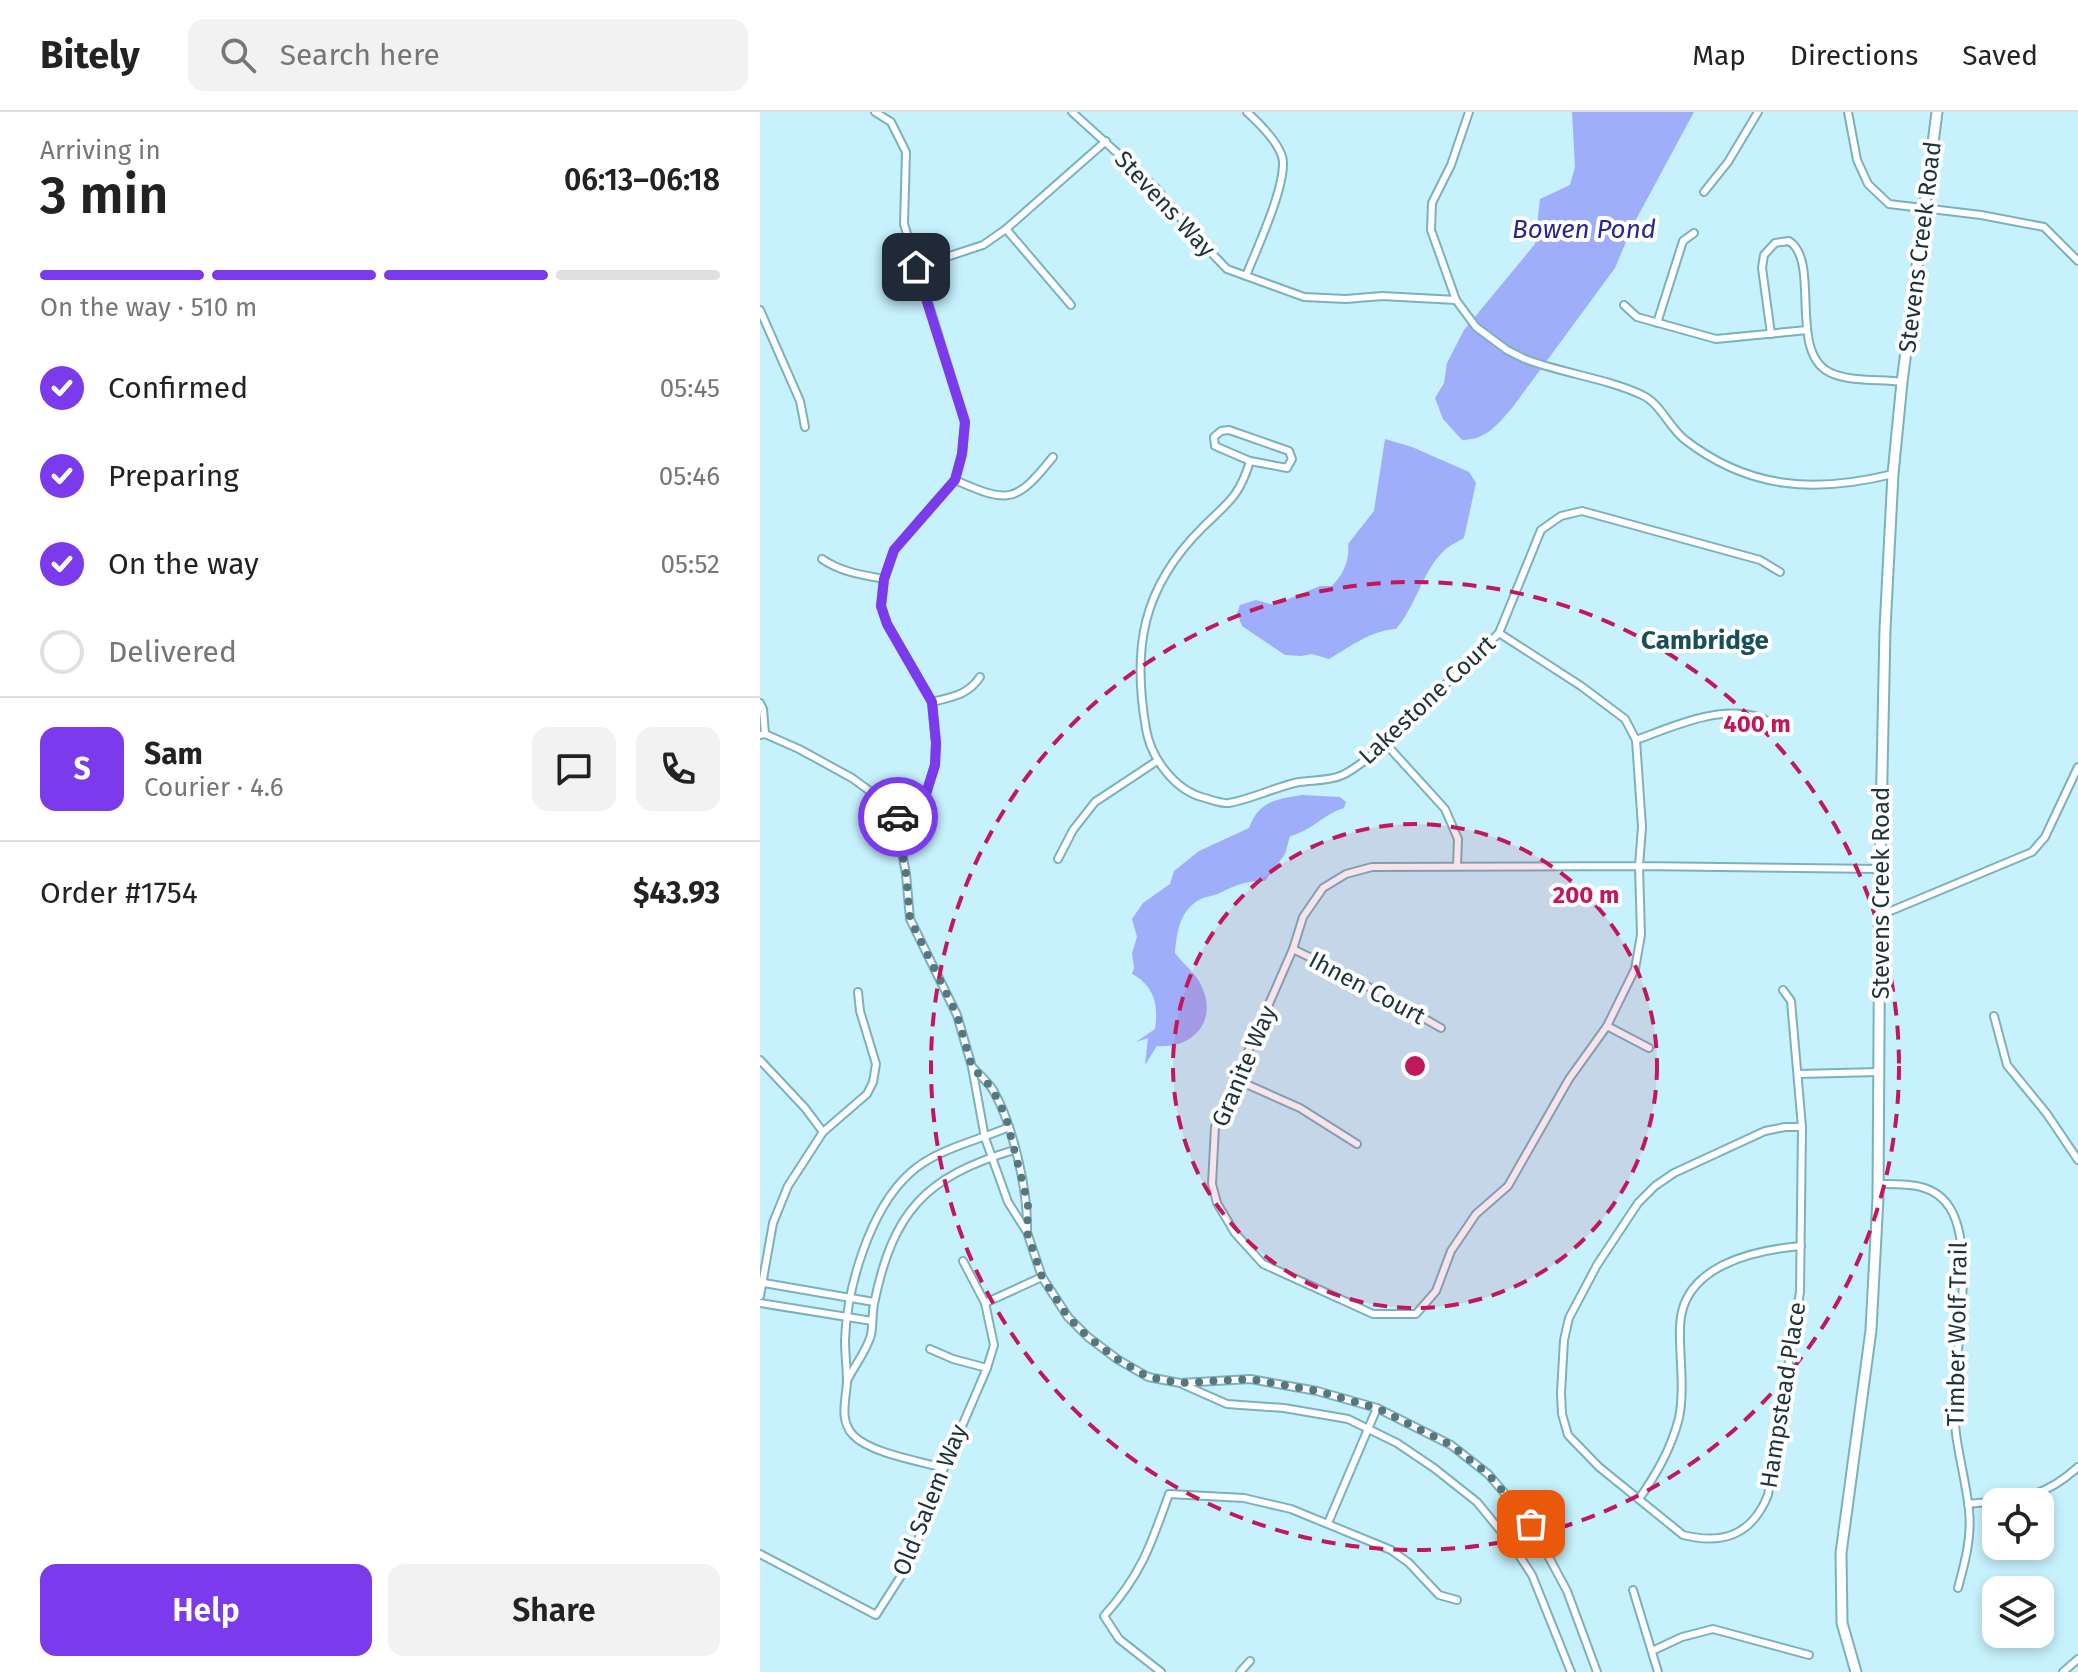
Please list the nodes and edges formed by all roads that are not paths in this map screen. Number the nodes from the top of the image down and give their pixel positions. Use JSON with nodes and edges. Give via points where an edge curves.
{"nodes":[{"id":1,"x":875,"y":112,"type":"edge"},
{"id":2,"x":1072,"y":112,"type":"edge"},
{"id":3,"x":1247,"y":112,"type":"edge"},
{"id":4,"x":1469,"y":112,"type":"edge"},
{"id":5,"x":1758,"y":112,"type":"edge"},
{"id":6,"x":1848,"y":112,"type":"edge"},
{"id":7,"x":1937,"y":112,"type":"edge"},
{"id":8,"x":1106,"y":141,"type":"junction"},
{"id":9,"x":1704,"y":192,"type":"dead end"},
{"id":10,"x":1924,"y":207,"type":"junction"},
{"id":11,"x":1006,"y":229,"type":"junction"},
{"id":12,"x":1694,"y":233,"type":"dead end"},
{"id":13,"x":2078,"y":261,"type":"edge"},
{"id":14,"x":916,"y":267,"type":"junction"},
{"id":15,"x":1246,"y":276,"type":"junction"},
{"id":16,"x":1456,"y":300,"type":"junction"},
{"id":17,"x":1071,"y":305,"type":"dead end"},
{"id":18,"x":1624,"y":305,"type":"dead end"},
{"id":19,"x":760,"y":310,"type":"edge"},
{"id":20,"x":1657,"y":323,"type":"junction"},
{"id":21,"x":1807,"y":330,"type":"junction"},
{"id":22,"x":1771,"y":334,"type":"junction"},
{"id":23,"x":1902,"y":382,"type":"junction"},
{"id":24,"x":805,"y":427,"type":"dead end"},
{"id":25,"x":1053,"y":457,"type":"dead end"},
{"id":26,"x":1250,"y":461,"type":"junction"},
{"id":27,"x":1893,"y":474,"type":"junction"},
{"id":28,"x":955,"y":480,"type":"junction"},
{"id":29,"x":822,"y":559,"type":"dead end"},
{"id":30,"x":1780,"y":572,"type":"dead end"},
{"id":31,"x":884,"y":579,"type":"junction"},
{"id":32,"x":1499,"y":633,"type":"junction"},
{"id":33,"x":980,"y":677,"type":"dead end"},
{"id":34,"x":932,"y":702,"type":"junction"},
{"id":35,"x":760,"y":703,"type":"edge"},
{"id":36,"x":1781,"y":728,"type":"dead end"},
{"id":37,"x":762,"y":734,"type":"edge"},
{"id":38,"x":1636,"y":740,"type":"junction"},
{"id":39,"x":1385,"y":743,"type":"junction"},
{"id":40,"x":1157,"y":761,"type":"junction"},
{"id":41,"x":2078,"y":767,"type":"edge"},
{"id":42,"x":896,"y":819,"type":"junction"},
{"id":43,"x":1058,"y":859,"type":"dead end"},
{"id":44,"x":1457,"y":866,"type":"junction"},
{"id":45,"x":1639,"y":866,"type":"junction"},
{"id":46,"x":1880,"y":869,"type":"junction"},
{"id":47,"x":1881,"y":915,"type":"junction"},
{"id":48,"x":1293,"y":949,"type":"junction"},
{"id":49,"x":1783,"y":990,"type":"dead end"},
{"id":50,"x":858,"y":992,"type":"dead end"},
{"id":51,"x":1994,"y":1016,"type":"dead end"},
{"id":52,"x":1607,"y":1026,"type":"junction"},
{"id":53,"x":1441,"y":1028,"type":"dead end"},
{"id":54,"x":1649,"y":1048,"type":"dead end"},
{"id":55,"x":760,"y":1060,"type":"edge"},
{"id":56,"x":972,"y":1067,"type":"junction"},
{"id":57,"x":1878,"y":1072,"type":"junction"},
{"id":58,"x":1799,"y":1074,"type":"junction"},
{"id":59,"x":1237,"y":1080,"type":"junction"},
{"id":60,"x":1009,"y":1127,"type":"junction"},
{"id":61,"x":1802,"y":1127,"type":"junction"},
{"id":62,"x":823,"y":1132,"type":"junction"},
{"id":63,"x":985,"y":1138,"type":"junction"},
{"id":64,"x":1357,"y":1144,"type":"dead end"},
{"id":65,"x":1014,"y":1150,"type":"junction"},
{"id":66,"x":991,"y":1157,"type":"junction"},
{"id":67,"x":2078,"y":1160,"type":"edge"},
{"id":68,"x":1879,"y":1184,"type":"junction"},
{"id":69,"x":1027,"y":1232,"type":"junction"},
{"id":70,"x":1801,"y":1246,"type":"junction"},
{"id":71,"x":963,"y":1261,"type":"dead end"},
{"id":72,"x":1042,"y":1277,"type":"junction"},
{"id":73,"x":764,"y":1283,"type":"junction"},
{"id":74,"x":760,"y":1293,"type":"edge"},
{"id":75,"x":849,"y":1299,"type":"junction"},
{"id":76,"x":874,"y":1302,"type":"junction"},
{"id":77,"x":760,"y":1303,"type":"edge"},
{"id":78,"x":985,"y":1303,"type":"junction"},
{"id":79,"x":847,"y":1318,"type":"junction"},
{"id":80,"x":872,"y":1321,"type":"junction"},
{"id":81,"x":930,"y":1349,"type":"dead end"},
{"id":82,"x":987,"y":1368,"type":"junction"},
{"id":83,"x":847,"y":1383,"type":"junction"},
{"id":84,"x":1180,"y":1383,"type":"junction"},
{"id":85,"x":1377,"y":1408,"type":"junction"},
{"id":86,"x":1368,"y":1429,"type":"junction"},
{"id":87,"x":2078,"y":1467,"type":"edge"},
{"id":88,"x":944,"y":1468,"type":"junction"},
{"id":89,"x":1639,"y":1499,"type":"junction"},
{"id":90,"x":1968,"y":1504,"type":"junction"},
{"id":91,"x":1328,"y":1523,"type":"junction"},
{"id":92,"x":760,"y":1554,"type":"edge"},
{"id":93,"x":1958,"y":1588,"type":"dead end"},
{"id":94,"x":1633,"y":1590,"type":"dead end"},
{"id":95,"x":1457,"y":1600,"type":"dead end"},
{"id":96,"x":1652,"y":1651,"type":"junction"},
{"id":97,"x":1809,"y":1655,"type":"dead end"},
{"id":98,"x":2078,"y":1659,"type":"edge"},
{"id":99,"x":1250,"y":1661,"type":"dead end"},
{"id":100,"x":2068,"y":1670,"type":"edge"},
{"id":101,"x":1161,"y":1672,"type":"edge"},
{"id":102,"x":1240,"y":1672,"type":"edge"},
{"id":103,"x":1571,"y":1672,"type":"edge"},
{"id":104,"x":1597,"y":1672,"type":"edge"},
{"id":105,"x":1658,"y":1672,"type":"edge"},
{"id":106,"x":1856,"y":1672,"type":"edge"}],
"edges":[{"from":1,"to":14,"type":"street","via":[[891,122],[906,152],[904,224]]},
{"from":2,"to":8,"type":"street","name":"Stevens Way"},
{"from":3,"to":15,"type":"street","via":[[1268,131],[1283,161],[1274,205]]},
{"from":4,"to":16,"type":"street","via":[[1430,215]]},
{"from":5,"to":9,"type":"street"},
{"from":6,"to":10,"type":"street","via":[[1857,160],[1868,184],[1889,204]]},
{"from":7,"to":10,"type":"street","name":"Stevens Creek Road"},
{"from":8,"to":11,"type":"street"},
{"from":8,"to":15,"type":"street","name":"Stevens Way","via":[[1156,188],[1214,258]]},
{"from":10,"to":13,"type":"street","via":[[2044,227]]},
{"from":10,"to":23,"type":"street","name":"Stevens Creek Road"},
{"from":11,"to":14,"type":"street","via":[[983,245]]},
{"from":11,"to":17,"type":"street"},
{"from":12,"to":20,"type":"street","via":[[1683,241]]},
{"from":14,"to":28,"type":"street","via":[[965,422]]},
{"from":15,"to":16,"type":"street","name":"Stevens Way","via":[[1304,297]]},
{"from":16,"to":27,"type":"street","via":[[1476,327],[1507,350],[1646,396],[1673,430],[1730,469],[1781,484],[1816,486]]},
{"from":18,"to":20,"type":"street","via":[[1637,317]]},
{"from":19,"to":24,"type":"street","via":[[800,401]]},
{"from":20,"to":22,"type":"street","via":[[1716,339]]},
{"from":21,"to":22,"type":"street"},
{"from":21,"to":22,"type":"street","via":[[1801,254],[1789,241],[1779,241],[1764,255],[1762,268]]},
{"from":21,"to":23,"type":"street","via":[[1813,355],[1825,370]]},
{"from":23,"to":27,"type":"street","name":"Stevens Creek Road"},
{"from":25,"to":28,"type":"street","via":[[1026,489],[1000,497]]},
{"from":26,"to":26,"type":"street","via":[[1287,468],[1292,459],[1289,451],[1229,430],[1214,437],[1215,446]]},
{"from":26,"to":40,"type":"street","name":"Lakestone Court","via":[[1230,504],[1185,547],[1149,609],[1140,644],[1140,697]]},
{"from":27,"to":46,"type":"street","name":"Stevens Creek Road"},
{"from":28,"to":31,"type":"street","via":[[894,550]]},
{"from":29,"to":31,"type":"street","via":[[851,573]]},
{"from":30,"to":32,"type":"street","name":"Lakestone Court","via":[[1760,560],[1582,511],[1561,516],[1541,530]]},
{"from":31,"to":34,"type":"street","via":[[881,606],[887,624]]},
{"from":32,"to":38,"type":"street","via":[[1625,719]]},
{"from":32,"to":39,"type":"street","name":"Lakestone Court"},
{"from":33,"to":34,"type":"street","via":[[962,694]]},
{"from":34,"to":42,"type":"street","via":[[935,765],[925,797]]},
{"from":35,"to":37,"type":"street"},
{"from":36,"to":38,"type":"street","via":[[1758,717],[1734,715],[1685,722]]},
{"from":37,"to":42,"type":"street","via":[[852,778]]},
{"from":38,"to":45,"type":"street"},
{"from":39,"to":40,"type":"street","name":"Lakestone Court","via":[[1343,776],[1227,803],[1191,795]]},
{"from":39,"to":44,"type":"street","via":[[1445,809],[1458,839]]},
{"from":40,"to":43,"type":"street","via":[[1095,802]]},
{"from":41,"to":47,"type":"street","via":[[2045,837],[2032,852]]},
{"from":42,"to":56,"type":"street","via":[[910,919],[957,1015]]},
{"from":44,"to":45,"type":"street","name":"Granite Way"},
{"from":44,"to":48,"type":"street","name":"Granite Way","via":[[1372,867],[1346,874],[1323,888],[1303,917]]},
{"from":45,"to":46,"type":"street","name":"Granite Way"},
{"from":45,"to":52,"type":"street","name":"Granite Way","via":[[1641,935],[1635,969]]},
{"from":46,"to":47,"type":"street","name":"Stevens Creek Road"},
{"from":47,"to":57,"type":"street","name":"Stevens Creek Road"},
{"from":48,"to":53,"type":"street","name":"Ihnen Court"},
{"from":48,"to":59,"type":"street","name":"Granite Way"},
{"from":49,"to":58,"type":"street","name":"Hampstead Place","via":[[1791,1001]]},
{"from":50,"to":62,"type":"street","via":[[876,1064],[873,1082],[867,1094]]},
{"from":51,"to":67,"type":"street","via":[[2007,1065]]},
{"from":52,"to":54,"type":"street"},
{"from":52,"to":59,"type":"street","name":"Granite Way","via":[[1569,1079],[1508,1186],[1476,1214],[1451,1251],[1436,1291],[1416,1314],[1373,1314],[1292,1280],[1263,1264],[1235,1233],[1217,1203],[1212,1164],[1215,1127]]},
{"from":55,"to":62,"type":"street"},
{"from":56,"to":60,"type":"street","via":[[992,1088]]},
{"from":56,"to":63,"type":"street"},
{"from":57,"to":58,"type":"street"},
{"from":57,"to":68,"type":"street","name":"Stevens Creek Road"},
{"from":58,"to":61,"type":"street","name":"Hampstead Place"},
{"from":59,"to":64,"type":"street","via":[[1300,1108]]},
{"from":60,"to":63,"type":"street"},
{"from":60,"to":65,"type":"street"},
{"from":61,"to":70,"type":"street","name":"Hampstead Place"},
{"from":61,"to":89,"type":"street","name":"Hampstead Place","via":[[1765,1131],[1655,1186],[1638,1203],[1577,1299],[1562,1367],[1562,1414],[1568,1435]]},
{"from":62,"to":73,"type":"street","via":[[788,1186],[773,1223]]},
{"from":63,"to":66,"type":"street"},
{"from":63,"to":75,"type":"street","via":[[930,1159],[891,1193],[866,1243]]},
{"from":65,"to":66,"type":"street"},
{"from":65,"to":69,"type":"street","via":[[1028,1204]]},
{"from":66,"to":69,"type":"street","via":[[1008,1202]]},
{"from":66,"to":76,"type":"street","via":[[952,1173],[915,1203],[893,1238]]},
{"from":68,"to":90,"type":"street","name":"Timber Wolf Trail","via":[[1929,1188],[1950,1208],[1961,1235],[1954,1432]]},
{"from":68,"to":106,"type":"street","name":"Stevens Creek Road","via":[[1871,1330],[1841,1553],[1842,1623]]},
{"from":69,"to":72,"type":"street"},
{"from":70,"to":89,"type":"street","via":[[1732,1260],[1693,1288],[1680,1324],[1679,1416],[1665,1461]]},
{"from":70,"to":89,"type":"street","name":"Hampstead Place","via":[[1785,1401],[1762,1511],[1737,1534],[1698,1538],[1683,1535]]},
{"from":71,"to":78,"type":"street","name":"Old Salem Way"},
{"from":72,"to":78,"type":"street"},
{"from":72,"to":84,"type":"street","via":[[1088,1337],[1148,1377]]},
{"from":73,"to":74,"type":"street"},
{"from":73,"to":75,"type":"street"},
{"from":75,"to":76,"type":"street"},
{"from":75,"to":79,"type":"street"},
{"from":76,"to":80,"type":"street"},
{"from":77,"to":79,"type":"street"},
{"from":78,"to":82,"type":"street","name":"Old Salem Way","via":[[994,1345]]},
{"from":79,"to":80,"type":"street"},
{"from":79,"to":83,"type":"street"},
{"from":80,"to":83,"type":"street","via":[[871,1336]]},
{"from":81,"to":82,"type":"street"},
{"from":82,"to":88,"type":"street","name":"Old Salem Way"},
{"from":83,"to":88,"type":"street","via":[[845,1422],[852,1434],[867,1445]]},
{"from":84,"to":85,"type":"street","via":[[1250,1379]]},
{"from":84,"to":86,"type":"street","via":[[1227,1404],[1324,1414]]},
{"from":85,"to":86,"type":"street"},
{"from":85,"to":104,"type":"street","via":[[1451,1445],[1488,1474],[1531,1524],[1567,1591]]},
{"from":86,"to":91,"type":"street"},
{"from":86,"to":103,"type":"street","via":[[1434,1468],[1493,1519],[1532,1575]]},
{"from":87,"to":90,"type":"street","via":[[2059,1485],[2035,1496]]},
{"from":88,"to":92,"type":"street","name":"Old Salem Way","via":[[910,1562],[876,1615]]},
{"from":90,"to":93,"type":"street","name":"Timber Wolf Trail","via":[[1969,1546]]},
{"from":91,"to":95,"type":"street","via":[[1391,1550],[1439,1595]]},
{"from":91,"to":101,"type":"street","via":[[1269,1502],[1169,1494],[1146,1558],[1104,1616],[1119,1639]]},
{"from":94,"to":96,"type":"street"},
{"from":96,"to":97,"type":"street","via":[[1713,1629]]},
{"from":96,"to":105,"type":"street"},
{"from":98,"to":100,"type":"street"},
{"from":99,"to":102,"type":"street"}]}
